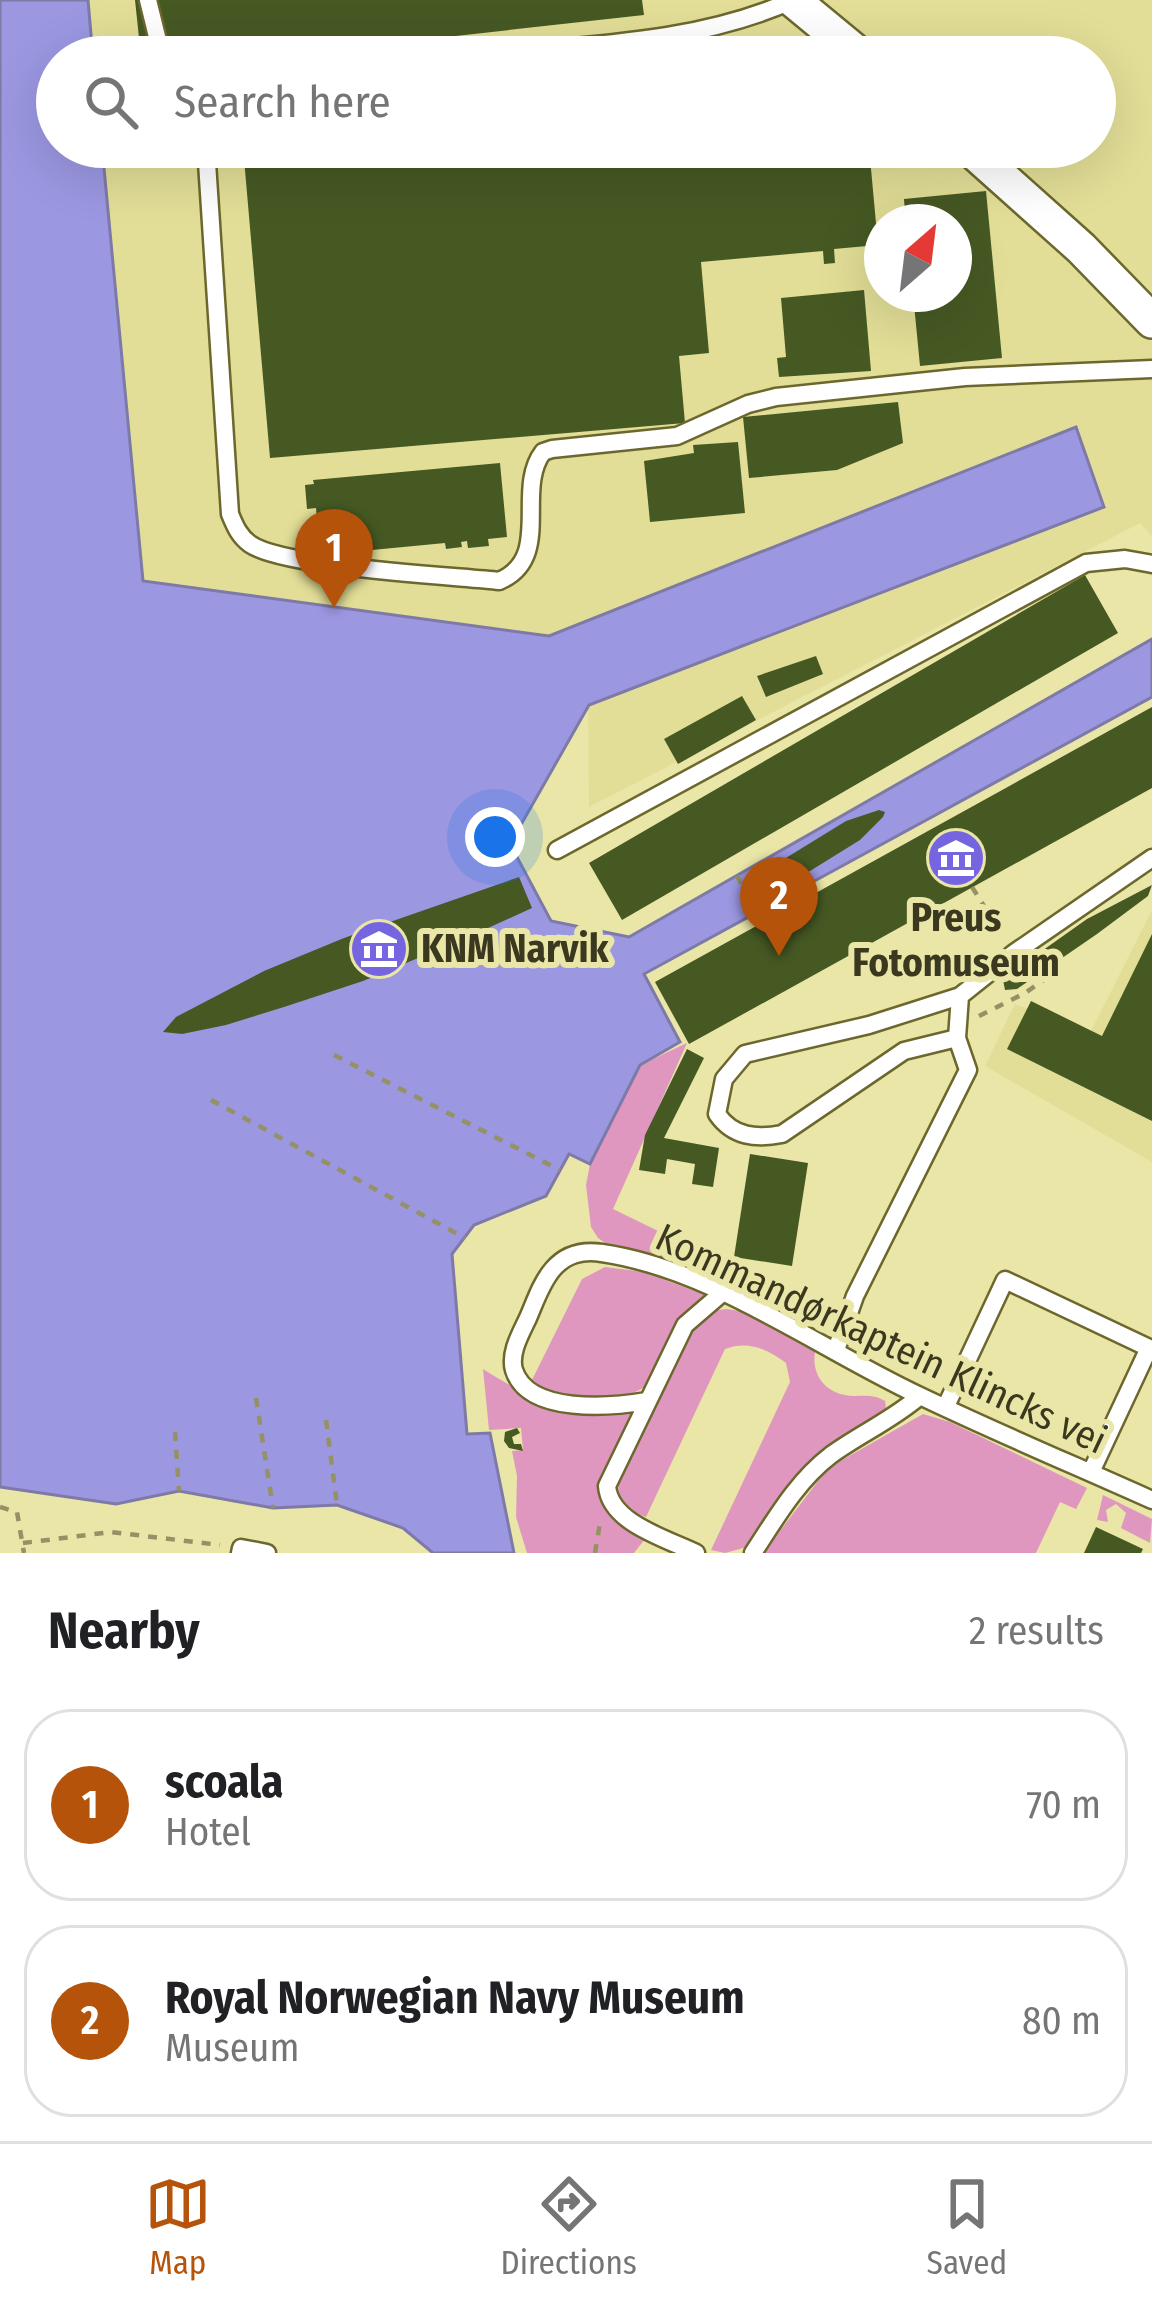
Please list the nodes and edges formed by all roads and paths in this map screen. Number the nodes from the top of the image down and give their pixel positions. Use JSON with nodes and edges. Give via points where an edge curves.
{"nodes":[{"id":1,"x":148,"y":0,"type":"edge"},
{"id":2,"x":793,"y":0,"type":"edge"},
{"id":3,"x":157,"y":36,"type":"edge"},
{"id":4,"x":655,"y":36,"type":"edge"},
{"id":5,"x":837,"y":36,"type":"edge"},
{"id":6,"x":207,"y":168,"type":"edge"},
{"id":7,"x":991,"y":168,"type":"edge"},
{"id":8,"x":1152,"y":321,"type":"edge"},
{"id":9,"x":1152,"y":369,"type":"edge"},
{"id":10,"x":1152,"y":564,"type":"edge"},
{"id":11,"x":557,"y":850,"type":"dead end"},
{"id":12,"x":1152,"y":858,"type":"edge"},
{"id":13,"x":737,"y":876,"type":"dead end"},
{"id":14,"x":972,"y":887,"type":"dead end"},
{"id":15,"x":758,"y":912,"type":"dead end"},
{"id":16,"x":1014,"y":953,"type":"junction"},
{"id":17,"x":1056,"y":962,"type":"dead end"},
{"id":18,"x":960,"y":996,"type":"junction"},
{"id":19,"x":958,"y":1032,"type":"junction"},
{"id":20,"x":334,"y":1055,"type":"dead end"},
{"id":21,"x":211,"y":1100,"type":"dead end"},
{"id":22,"x":560,"y":1170,"type":"dead end"},
{"id":23,"x":465,"y":1238,"type":"dead end"},
{"id":24,"x":721,"y":1294,"type":"junction"},
{"id":25,"x":836,"y":1350,"type":"junction"},
{"id":26,"x":920,"y":1396,"type":"junction"},
{"id":27,"x":256,"y":1398,"type":"dead end"},
{"id":28,"x":646,"y":1401,"type":"junction"},
{"id":29,"x":946,"y":1406,"type":"junction"},
{"id":30,"x":326,"y":1420,"type":"dead end"},
{"id":31,"x":175,"y":1432,"type":"dead end"},
{"id":32,"x":1091,"y":1472,"type":"junction"},
{"id":33,"x":179,"y":1491,"type":"dead end"},
{"id":34,"x":1152,"y":1500,"type":"edge"},
{"id":35,"x":608,"y":1502,"type":"junction"},
{"id":36,"x":338,"y":1505,"type":"dead end"},
{"id":37,"x":0,"y":1507,"type":"edge"},
{"id":38,"x":273,"y":1508,"type":"dead end"},
{"id":39,"x":23,"y":1543,"type":"junction"},
{"id":40,"x":240,"y":1550,"type":"edge"},
{"id":41,"x":23,"y":1553,"type":"edge"},
{"id":42,"x":267,"y":1553,"type":"edge"},
{"id":43,"x":595,"y":1553,"type":"edge"},
{"id":44,"x":696,"y":1553,"type":"edge"},
{"id":45,"x":753,"y":1553,"type":"edge"}],
"edges":[{"from":1,"to":3,"type":"lane"},
{"from":2,"to":4,"type":"lane","via":[[749,20]]},
{"from":2,"to":5,"type":"street"},
{"from":6,"to":9,"type":"lane","via":[[230,514],[261,550],[500,580],[530,548],[533,472],[552,448],[677,436],[776,397]]},
{"from":7,"to":8,"type":"street"},
{"from":10,"to":11,"type":"lane","via":[[1086,563]]},
{"from":12,"to":16,"type":"lane"},
{"from":13,"to":15,"type":"path"},
{"from":14,"to":16,"type":"path"},
{"from":16,"to":18,"type":"lane"},
{"from":17,"to":19,"type":"path","via":[[1061,968],[1047,979]]},
{"from":18,"to":19,"type":"lane"},
{"from":18,"to":19,"type":"lane","via":[[745,1054],[724,1079],[717,1114],[732,1131],[782,1135],[904,1051]]},
{"from":19,"to":25,"type":"lane","via":[[968,1070]]},
{"from":20,"to":22,"type":"path"},
{"from":21,"to":23,"type":"path"},
{"from":24,"to":25,"type":"lane","name":"Kommandørkaptein Klincks vei"},
{"from":24,"to":28,"type":"lane","via":[[685,1325]]},
{"from":24,"to":28,"type":"lane","name":"Kommandørkaptein Klincks vei","via":[[599,1252],[572,1253],[554,1268],[515,1348],[512,1367],[522,1384],[551,1401],[607,1408]]},
{"from":25,"to":26,"type":"lane","name":"Kommandørkaptein Klincks vei"},
{"from":26,"to":29,"type":"lane","name":"Kommandørkaptein Klincks vei"},
{"from":26,"to":45,"type":"lane","via":[[794,1490]]},
{"from":27,"to":38,"type":"path"},
{"from":28,"to":35,"type":"lane","via":[[607,1486]]},
{"from":29,"to":32,"type":"lane","name":"Kommandørkaptein Klincks vei"},
{"from":29,"to":32,"type":"lane","via":[[1005,1280],[1149,1348]]},
{"from":30,"to":36,"type":"path"},
{"from":31,"to":33,"type":"path"},
{"from":32,"to":34,"type":"lane","name":"Kommandørkaptein Klincks vei"},
{"from":35,"to":43,"type":"path"},
{"from":35,"to":44,"type":"lane"},
{"from":37,"to":39,"type":"path","via":[[17,1512]]},
{"from":39,"to":40,"type":"path","via":[[111,1532]]},
{"from":39,"to":41,"type":"path"},
{"from":40,"to":42,"type":"lane"}]}
